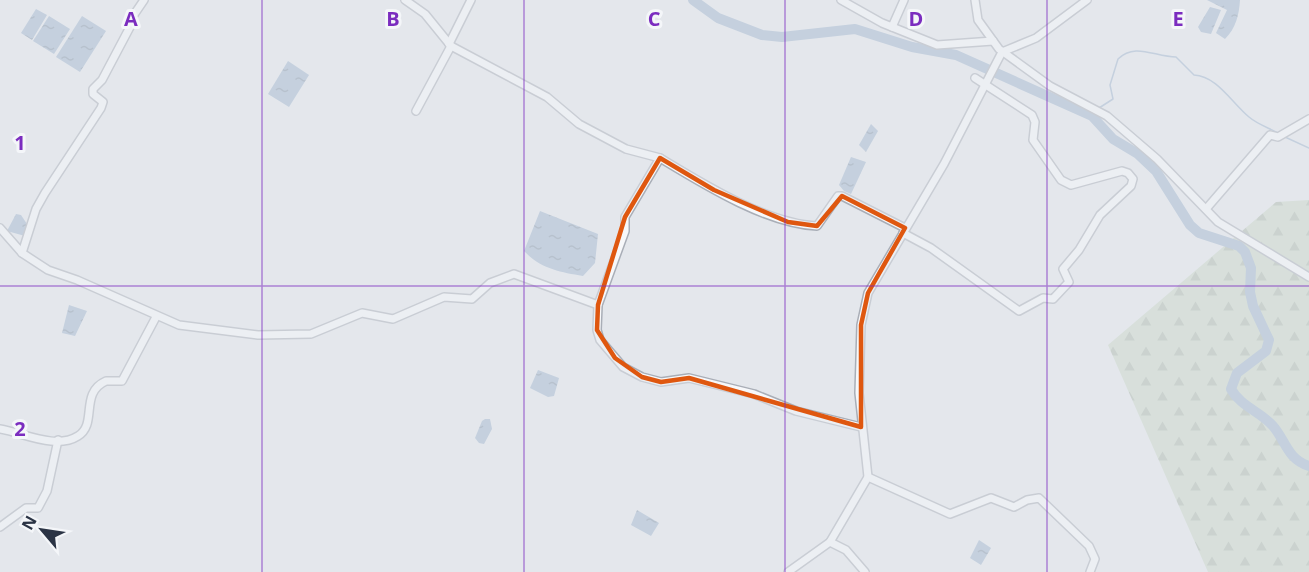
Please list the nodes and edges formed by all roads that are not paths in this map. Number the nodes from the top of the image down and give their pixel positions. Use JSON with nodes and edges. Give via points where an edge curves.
{"nodes":[{"id":1,"x":144,"y":0,"type":"edge"},
{"id":2,"x":405,"y":0,"type":"edge"},
{"id":3,"x":471,"y":0,"type":"edge"},
{"id":4,"x":841,"y":0,"type":"edge"},
{"id":5,"x":904,"y":0,"type":"edge"},
{"id":6,"x":975,"y":0,"type":"edge"},
{"id":7,"x":1087,"y":0,"type":"edge"},
{"id":8,"x":892,"y":27,"type":"junction"},
{"id":9,"x":993,"y":41,"type":"junction"},
{"id":10,"x":450,"y":45,"type":"junction"},
{"id":11,"x":1002,"y":52,"type":"junction"},
{"id":12,"x":975,"y":78,"type":"dead end"},
{"id":13,"x":988,"y":80,"type":"junction"},
{"id":14,"x":417,"y":111,"type":"dead end"},
{"id":15,"x":1309,"y":119,"type":"edge"},
{"id":16,"x":660,"y":158,"type":"junction"},
{"id":17,"x":1206,"y":209,"type":"junction"},
{"id":18,"x":0,"y":228,"type":"edge"},
{"id":19,"x":904,"y":230,"type":"junction"},
{"id":20,"x":22,"y":253,"type":"junction"},
{"id":21,"x":1309,"y":277,"type":"edge"},
{"id":22,"x":598,"y":305,"type":"junction"},
{"id":23,"x":156,"y":317,"type":"junction"},
{"id":24,"x":861,"y":427,"type":"junction"},
{"id":25,"x":0,"y":429,"type":"edge"},
{"id":26,"x":58,"y":440,"type":"junction"},
{"id":27,"x":868,"y":477,"type":"junction"},
{"id":28,"x":0,"y":527,"type":"edge"},
{"id":29,"x":830,"y":542,"type":"junction"},
{"id":30,"x":788,"y":572,"type":"edge"},
{"id":31,"x":866,"y":572,"type":"edge"},
{"id":32,"x":1089,"y":572,"type":"edge"}],
"edges":[{"from":1,"to":20,"type":"street","via":[[129,22],[104,77],[93,89],[93,94],[103,102],[101,108],[36,209]]},
{"from":2,"to":10,"type":"street","via":[[425,14]]},
{"from":3,"to":10,"type":"street"},
{"from":4,"to":8,"type":"street"},
{"from":5,"to":8,"type":"street"},
{"from":6,"to":9,"type":"street","via":[[978,20]]},
{"from":7,"to":11,"type":"street","via":[[1036,38]]},
{"from":8,"to":9,"type":"street","via":[[937,45]]},
{"from":9,"to":11,"type":"street"},
{"from":10,"to":14,"type":"street"},
{"from":10,"to":16,"type":"street","via":[[547,97],[579,124],[626,149]]},
{"from":11,"to":13,"type":"street"},
{"from":11,"to":17,"type":"street","via":[[1050,86],[1107,117],[1157,159]]},
{"from":12,"to":13,"type":"street"},
{"from":13,"to":19,"type":"street"},
{"from":13,"to":19,"type":"street","via":[[1032,115],[1034,140],[1061,180],[1071,185],[1122,171],[1132,179],[1131,186],[1100,214],[1063,269],[1069,282],[1053,299],[1043,298],[1019,311]]},
{"from":15,"to":17,"type":"street","via":[[1278,137],[1270,135]]},
{"from":16,"to":19,"type":"street","via":[[714,190],[788,222],[817,226],[838,196],[842,196]]},
{"from":16,"to":22,"type":"street","via":[[625,217],[625,231]]},
{"from":17,"to":21,"type":"street","via":[[1218,222]]},
{"from":18,"to":20,"type":"street"},
{"from":19,"to":24,"type":"street","via":[[868,293],[861,325]]},
{"from":20,"to":23,"type":"street","via":[[48,270]]},
{"from":22,"to":23,"type":"street","via":[[514,274],[489,283],[472,299],[444,297],[393,319],[362,313],[311,334],[258,334],[179,325]]},
{"from":22,"to":24,"type":"street","via":[[600,340],[623,367],[642,377],[661,382],[689,378]]},
{"from":23,"to":26,"type":"street","via":[[122,381],[106,381],[97,388],[89,401],[88,427],[72,440]]},
{"from":24,"to":27,"type":"street"},
{"from":25,"to":26,"type":"street","via":[[36,439]]},
{"from":26,"to":28,"type":"street","via":[[49,482],[38,508],[26,508]]},
{"from":27,"to":29,"type":"street"},
{"from":27,"to":32,"type":"street","via":[[950,514],[991,498],[1014,507],[1039,498],[1089,546],[1095,559]]},
{"from":29,"to":30,"type":"street"},
{"from":29,"to":31,"type":"street","via":[[846,550]]}]}
